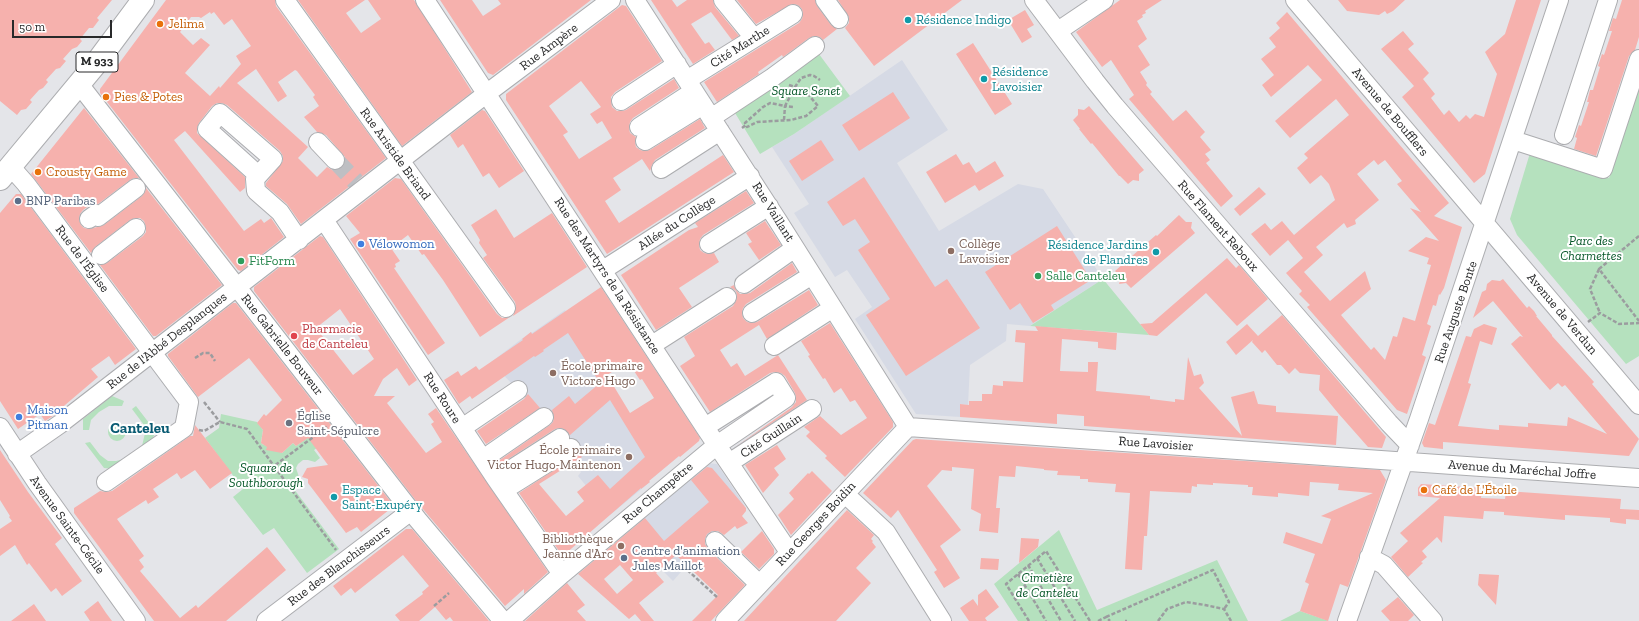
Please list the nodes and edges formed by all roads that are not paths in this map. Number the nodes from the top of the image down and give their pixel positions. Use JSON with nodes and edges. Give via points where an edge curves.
{"nodes":[{"id":1,"x":285,"y":0,"type":"edge"},
{"id":2,"x":425,"y":0,"type":"edge"},
{"id":3,"x":611,"y":0,"type":"edge"},
{"id":4,"x":635,"y":0,"type":"edge"},
{"id":5,"x":724,"y":0,"type":"edge"},
{"id":6,"x":825,"y":0,"type":"edge"},
{"id":7,"x":1034,"y":0,"type":"edge"},
{"id":8,"x":1104,"y":0,"type":"edge"},
{"id":9,"x":1295,"y":0,"type":"edge"},
{"id":10,"x":1559,"y":0,"type":"edge"},
{"id":11,"x":1608,"y":0,"type":"edge"},
{"id":12,"x":136,"y":2,"type":"edge"},
{"id":13,"x":793,"y":14,"type":"dead end"},
{"id":14,"x":839,"y":19,"type":"dead end"},
{"id":15,"x":1058,"y":31,"type":"junction"},
{"id":16,"x":750,"y":33,"type":"dead end"},
{"id":17,"x":816,"y":46,"type":"dead end"},
{"id":18,"x":1639,"y":59,"type":"edge"},
{"id":19,"x":677,"y":64,"type":"junction"},
{"id":20,"x":79,"y":84,"type":"junction"},
{"id":21,"x":486,"y":94,"type":"junction"},
{"id":22,"x":621,"y":101,"type":"dead end"},
{"id":23,"x":703,"y":105,"type":"junction"},
{"id":24,"x":642,"y":134,"type":"dead end"},
{"id":25,"x":1564,"y":135,"type":"dead end"},
{"id":26,"x":1513,"y":140,"type":"junction"},
{"id":27,"x":318,"y":142,"type":"dead end"},
{"id":28,"x":335,"y":160,"type":"tunnel mouth"},
{"id":29,"x":400,"y":161,"type":"junction"},
{"id":30,"x":661,"y":169,"type":"dead end"},
{"id":31,"x":5,"y":173,"type":"edge"},
{"id":32,"x":258,"y":175,"type":"dead end"},
{"id":33,"x":750,"y":176,"type":"junction"},
{"id":34,"x":144,"y":183,"type":"junction"},
{"id":35,"x":769,"y":206,"type":"junction"},
{"id":36,"x":89,"y":219,"type":"dead end"},
{"id":37,"x":324,"y":220,"type":"junction"},
{"id":38,"x":1485,"y":224,"type":"junction"},
{"id":39,"x":136,"y":228,"type":"dead end"},
{"id":40,"x":299,"y":240,"type":"junction"},
{"id":41,"x":710,"y":244,"type":"dead end"},
{"id":42,"x":795,"y":248,"type":"junction"},
{"id":43,"x":94,"y":260,"type":"junction"},
{"id":44,"x":603,"y":270,"type":"junction"},
{"id":45,"x":815,"y":280,"type":"junction"},
{"id":46,"x":744,"y":284,"type":"dead end"},
{"id":47,"x":238,"y":287,"type":"junction"},
{"id":48,"x":727,"y":297,"type":"dead end"},
{"id":49,"x":506,"y":308,"type":"dead end"},
{"id":50,"x":833,"y":308,"type":"junction"},
{"id":51,"x":756,"y":318,"type":"dead end"},
{"id":52,"x":652,"y":345,"type":"junction"},
{"id":53,"x":774,"y":346,"type":"dead end"},
{"id":54,"x":152,"y":353,"type":"junction"},
{"id":55,"x":518,"y":390,"type":"dead end"},
{"id":56,"x":1639,"y":405,"type":"edge"},
{"id":57,"x":812,"y":409,"type":"dead end"},
{"id":58,"x":544,"y":417,"type":"dead end"},
{"id":59,"x":0,"y":427,"type":"edge"},
{"id":60,"x":705,"y":427,"type":"junction"},
{"id":61,"x":908,"y":427,"type":"junction"},
{"id":62,"x":462,"y":428,"type":"junction"},
{"id":63,"x":565,"y":443,"type":"dead end"},
{"id":64,"x":717,"y":445,"type":"junction"},
{"id":65,"x":17,"y":454,"type":"junction"},
{"id":66,"x":1407,"y":454,"type":"junction"},
{"id":67,"x":483,"y":459,"type":"junction"},
{"id":68,"x":729,"y":463,"type":"junction"},
{"id":69,"x":1639,"y":478,"type":"edge"},
{"id":70,"x":106,"y":482,"type":"dead end"},
{"id":71,"x":500,"y":485,"type":"junction"},
{"id":72,"x":844,"y":494,"type":"junction"},
{"id":73,"x":411,"y":511,"type":"junction"},
{"id":74,"x":715,"y":541,"type":"dead end"},
{"id":75,"x":789,"y":552,"type":"junction"},
{"id":76,"x":1369,"y":557,"type":"junction"},
{"id":77,"x":562,"y":574,"type":"junction"},
{"id":78,"x":759,"y":584,"type":"junction"},
{"id":79,"x":136,"y":621,"type":"edge"},
{"id":80,"x":266,"y":621,"type":"edge"},
{"id":81,"x":503,"y":621,"type":"edge"},
{"id":82,"x":509,"y":621,"type":"edge"},
{"id":83,"x":725,"y":621,"type":"edge"},
{"id":84,"x":942,"y":621,"type":"edge"},
{"id":85,"x":1347,"y":621,"type":"edge"},
{"id":86,"x":1433,"y":621,"type":"edge"}],
"edges":[{"from":1,"to":29,"type":"street","name":"Rue Aristide Briand"},
{"from":2,"to":21,"type":"street","name":"Rue des Martyrs de la Résistance"},
{"from":3,"to":21,"type":"street","name":"Rue Ampère"},
{"from":4,"to":19,"type":"street","name":"Rue Vaillant"},
{"from":5,"to":16,"type":"street"},
{"from":6,"to":14,"type":"street"},
{"from":7,"to":15,"type":"street","name":"Rue Flament Reboux"},
{"from":8,"to":15,"type":"street"},
{"from":9,"to":38,"type":"street","name":"Avenue de Boufflers"},
{"from":10,"to":26,"type":"street","name":"Rue Auguste Bonte"},
{"from":11,"to":25,"type":"street"},
{"from":12,"to":20,"type":"main road","number":"M 933"},
{"from":13,"to":23,"type":"street","name":"Cité Marthe"},
{"from":15,"to":66,"type":"street","name":"Rue Flament Reboux","via":[[1121,112],[1388,423]]},
{"from":17,"to":23,"type":"street","via":[[774,77]]},
{"from":18,"to":26,"type":"street","via":[[1603,169]]},
{"from":19,"to":22,"type":"street"},
{"from":19,"to":23,"type":"street","name":"Rue Vaillant"},
{"from":20,"to":31,"type":"main road","number":"M 933"},
{"from":20,"to":34,"type":"street","name":"Rue Gabrielle Bouveur"},
{"from":21,"to":29,"type":"street","name":"Rue de l'Abbé Desplanques"},
{"from":21,"to":44,"type":"street","name":"Rue des Martyrs de la Résistance"},
{"from":23,"to":24,"type":"street"},
{"from":23,"to":30,"type":"street"},
{"from":23,"to":33,"type":"street","name":"Rue Vaillant"},
{"from":26,"to":38,"type":"street","name":"Rue Auguste Bonte"},
{"from":27,"to":28,"type":"street"},
{"from":29,"to":37,"type":"street","name":"Rue de l'Abbé Desplanques","via":[[360,186]]},
{"from":29,"to":49,"type":"street","name":"Rue Aristide Briand"},
{"from":31,"to":43,"type":"street","name":"Rue de l'Église","via":[[26,184]]},
{"from":32,"to":40,"type":"street","via":[[255,179],[256,191],[280,212]]},
{"from":33,"to":35,"type":"street","name":"Rue Vaillant"},
{"from":33,"to":44,"type":"street","name":"Allée du Collège"},
{"from":34,"to":36,"type":"street","via":[[98,217],[96,214]]},
{"from":34,"to":47,"type":"street","name":"Rue Gabrielle Bouveur"},
{"from":35,"to":41,"type":"street"},
{"from":35,"to":42,"type":"street","name":"Rue Vaillant"},
{"from":37,"to":40,"type":"street","name":"Rue de l'Abbé Desplanques"},
{"from":37,"to":62,"type":"street","name":"Rue Roure"},
{"from":38,"to":56,"type":"street","name":"Avenue de Verdun"},
{"from":38,"to":66,"type":"street","name":"Rue Auguste Bonte"},
{"from":39,"to":43,"type":"street"},
{"from":40,"to":47,"type":"street","name":"Rue de l'Abbé Desplanques"},
{"from":42,"to":45,"type":"street","name":"Rue Vaillant"},
{"from":42,"to":46,"type":"street"},
{"from":43,"to":54,"type":"street","name":"Rue de l'Église"},
{"from":44,"to":52,"type":"street","name":"Rue des Martyrs de la Résistance"},
{"from":45,"to":50,"type":"street","name":"Rue Vaillant"},
{"from":45,"to":51,"type":"street"},
{"from":47,"to":54,"type":"street","name":"Rue de l'Abbé Desplanques"},
{"from":47,"to":73,"type":"street","name":"Rue Gabrielle Bouveur"},
{"from":48,"to":52,"type":"street"},
{"from":50,"to":53,"type":"street"},
{"from":50,"to":61,"type":"street","name":"Rue Vaillant"},
{"from":52,"to":60,"type":"street","name":"Rue des Martyrs de la Résistance"},
{"from":54,"to":65,"type":"street","name":"Rue de l'Abbé Desplanques"},
{"from":54,"to":70,"type":"street","name":"Rue de l'Église","via":[[189,402],[184,428]]},
{"from":55,"to":62,"type":"street"},
{"from":57,"to":68,"type":"street","name":"Cité Guillain"},
{"from":58,"to":67,"type":"street"},
{"from":59,"to":65,"type":"street","name":"Avenue Sainte-Cécile"},
{"from":60,"to":64,"type":"street","name":"Rue des Martyrs de la Résistance"},
{"from":60,"to":64,"type":"street","name":"Rue Champêtre","via":[[776,382],[786,398]]},
{"from":61,"to":66,"type":"street","name":"Rue Lavoisier"},
{"from":61,"to":72,"type":"street","name":"Rue Georges Boidin"},
{"from":62,"to":67,"type":"street","name":"Rue Roure"},
{"from":63,"to":71,"type":"street"},
{"from":64,"to":68,"type":"street","name":"Rue des Martyrs de la Résistance"},
{"from":64,"to":77,"type":"street","name":"Rue Champêtre"},
{"from":65,"to":79,"type":"street","name":"Avenue Sainte-Cécile"},
{"from":66,"to":69,"type":"street","name":"Avenue du Maréchal Joffre"},
{"from":66,"to":76,"type":"street","name":"Rue Auguste Bonte"},
{"from":67,"to":71,"type":"street","name":"Rue Roure"},
{"from":68,"to":75,"type":"street","name":"Rue des Martyrs de la Résistance"},
{"from":71,"to":77,"type":"street","name":"Rue Roure"},
{"from":72,"to":75,"type":"street","name":"Rue Georges Boidin"},
{"from":72,"to":84,"type":"street","via":[[886,532]]},
{"from":73,"to":80,"type":"street","name":"Rue des Blanchisseurs"},
{"from":73,"to":81,"type":"street","name":"Rue Gabrielle Bouveur"},
{"from":74,"to":78,"type":"street"},
{"from":75,"to":78,"type":"street","name":"Rue Georges Boidin"},
{"from":76,"to":85,"type":"street","name":"Rue Auguste Bonte"},
{"from":76,"to":86,"type":"street","via":[[1384,565]]},
{"from":77,"to":82,"type":"street","name":"Rue Champêtre"},
{"from":78,"to":83,"type":"street","name":"Rue Georges Boidin"}]}
